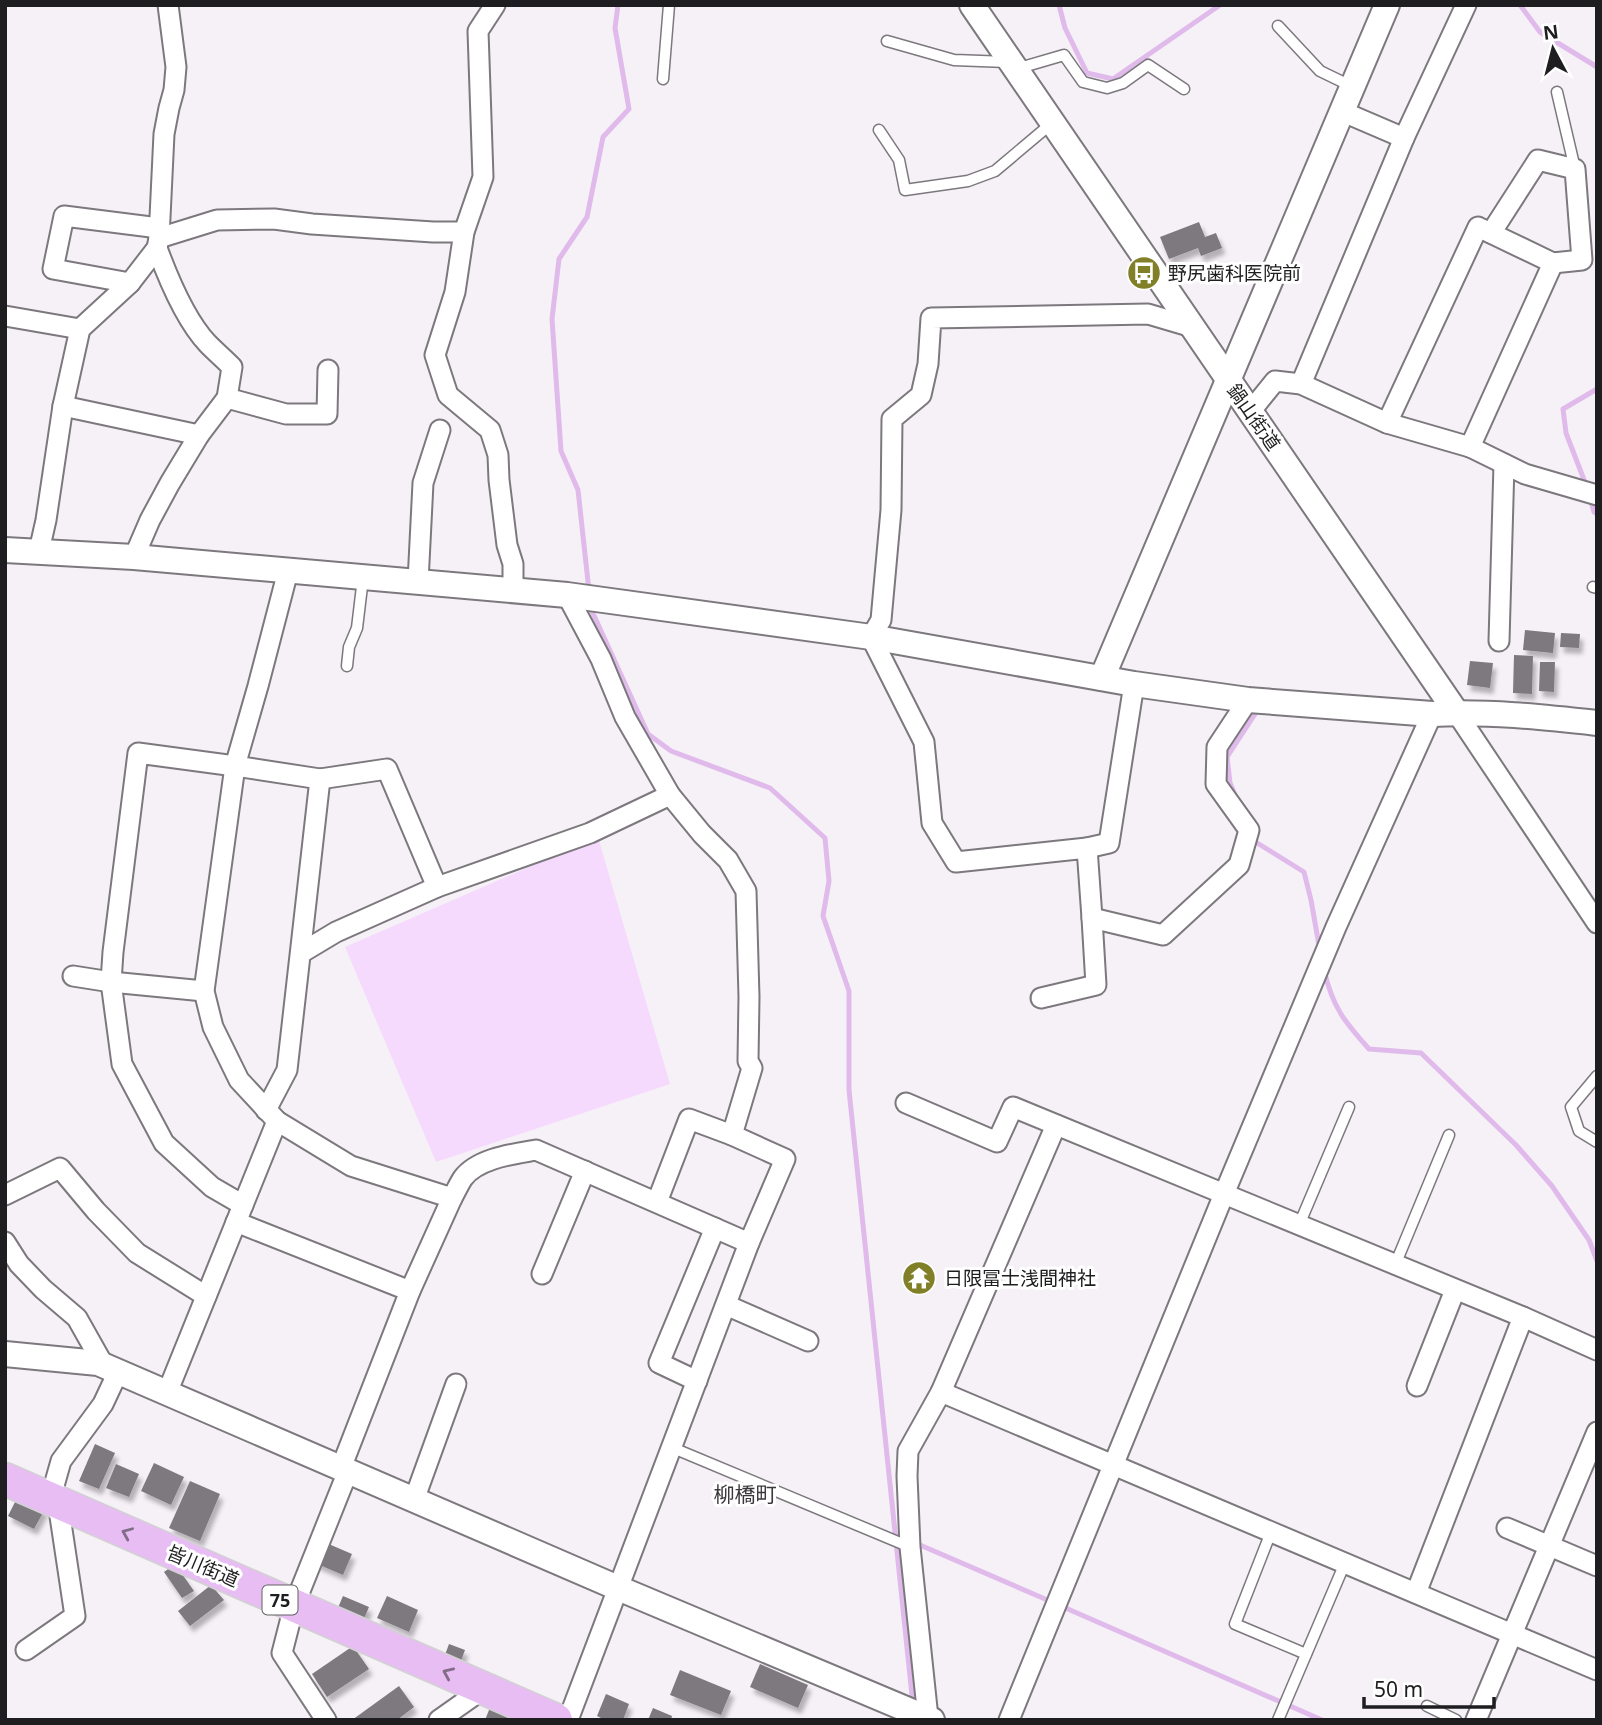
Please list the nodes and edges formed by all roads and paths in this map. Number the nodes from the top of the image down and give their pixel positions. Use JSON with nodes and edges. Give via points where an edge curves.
{"nodes":[{"id":1,"x":168,"y":5,"type":"edge"},
{"id":2,"x":495,"y":5,"type":"edge"},
{"id":3,"x":669,"y":5,"type":"edge"},
{"id":4,"x":972,"y":5,"type":"edge"},
{"id":5,"x":1466,"y":5,"type":"edge"},
{"id":6,"x":1382,"y":7,"type":"edge"},
{"id":7,"x":1279,"y":26,"type":"dead end"},
{"id":8,"x":887,"y":41,"type":"dead end"},
{"id":9,"x":1014,"y":66,"type":"junction"},
{"id":10,"x":663,"y":79,"type":"dead end"},
{"id":11,"x":1352,"y":86,"type":"junction"},
{"id":12,"x":1184,"y":89,"type":"dead end"},
{"id":13,"x":1557,"y":92,"type":"dead end"},
{"id":14,"x":1341,"y":111,"type":"junction"},
{"id":15,"x":1053,"y":123,"type":"junction"},
{"id":16,"x":878,"y":130,"type":"dead end"},
{"id":17,"x":1404,"y":138,"type":"junction"},
{"id":18,"x":1575,"y":169,"type":"junction"},
{"id":19,"x":464,"y":232,"type":"junction"},
{"id":20,"x":1491,"y":233,"type":"junction"},
{"id":21,"x":158,"y":238,"type":"junction"},
{"id":22,"x":1553,"y":263,"type":"junction"},
{"id":23,"x":130,"y":283,"type":"junction"},
{"id":24,"x":5,"y":316,"type":"edge"},
{"id":25,"x":1192,"y":327,"type":"junction"},
{"id":26,"x":80,"y":329,"type":"junction"},
{"id":27,"x":328,"y":370,"type":"dead end"},
{"id":28,"x":1228,"y":380,"type":"junction"},
{"id":29,"x":1301,"y":384,"type":"junction"},
{"id":30,"x":227,"y":398,"type":"junction"},
{"id":31,"x":64,"y":406,"type":"junction"},
{"id":32,"x":1250,"y":412,"type":"junction"},
{"id":33,"x":1387,"y":423,"type":"junction"},
{"id":34,"x":440,"y":430,"type":"dead end"},
{"id":35,"x":199,"y":435,"type":"junction"},
{"id":36,"x":1469,"y":447,"type":"junction"},
{"id":37,"x":1504,"y":464,"type":"junction"},
{"id":38,"x":1597,"y":495,"type":"edge"},
{"id":39,"x":5,"y":550,"type":"edge"},
{"id":40,"x":40,"y":551,"type":"junction"},
{"id":41,"x":134,"y":557,"type":"junction"},
{"id":42,"x":288,"y":571,"type":"junction"},
{"id":43,"x":363,"y":577,"type":"junction"},
{"id":44,"x":418,"y":582,"type":"junction"},
{"id":45,"x":513,"y":590,"type":"junction"},
{"id":46,"x":567,"y":595,"type":"junction"},
{"id":47,"x":871,"y":637,"type":"junction"},
{"id":48,"x":1499,"y":641,"type":"dead end"},
{"id":49,"x":347,"y":666,"type":"dead end"},
{"id":50,"x":1102,"y":678,"type":"junction"},
{"id":51,"x":1134,"y":684,"type":"junction"},
{"id":52,"x":1248,"y":700,"type":"junction"},
{"id":53,"x":1444,"y":713,"type":"junction"},
{"id":54,"x":1597,"y":723,"type":"edge"},
{"id":55,"x":235,"y":766,"type":"junction"},
{"id":56,"x":320,"y":779,"type":"junction"},
{"id":57,"x":670,"y":795,"type":"junction"},
{"id":58,"x":1087,"y":848,"type":"junction"},
{"id":59,"x":437,"y":887,"type":"junction"},
{"id":60,"x":1092,"y":918,"type":"junction"},
{"id":61,"x":1597,"y":923,"type":"edge"},
{"id":62,"x":301,"y":953,"type":"junction"},
{"id":63,"x":74,"y":976,"type":"dead end"},
{"id":64,"x":111,"y":982,"type":"junction"},
{"id":65,"x":204,"y":991,"type":"junction"},
{"id":66,"x":1041,"y":998,"type":"dead end"},
{"id":67,"x":1597,"y":1076,"type":"edge"},
{"id":68,"x":906,"y":1103,"type":"dead end"},
{"id":69,"x":1349,"y":1107,"type":"dead end"},
{"id":70,"x":272,"y":1116,"type":"junction"},
{"id":71,"x":1056,"y":1125,"type":"junction"},
{"id":72,"x":732,"y":1135,"type":"junction"},
{"id":73,"x":1448,"y":1135,"type":"dead end"},
{"id":74,"x":1597,"y":1142,"type":"edge"},
{"id":75,"x":584,"y":1171,"type":"junction"},
{"id":76,"x":1224,"y":1194,"type":"junction"},
{"id":77,"x":5,"y":1195,"type":"edge"},
{"id":78,"x":452,"y":1198,"type":"junction"},
{"id":79,"x":657,"y":1202,"type":"junction"},
{"id":80,"x":239,"y":1214,"type":"junction"},
{"id":81,"x":1300,"y":1225,"type":"junction"},
{"id":82,"x":715,"y":1228,"type":"junction"},
{"id":83,"x":5,"y":1242,"type":"edge"},
{"id":84,"x":749,"y":1243,"type":"junction"},
{"id":85,"x":1395,"y":1265,"type":"junction"},
{"id":86,"x":542,"y":1274,"type":"dead end"},
{"id":87,"x":1455,"y":1290,"type":"junction"},
{"id":88,"x":410,"y":1291,"type":"junction"},
{"id":89,"x":206,"y":1296,"type":"junction"},
{"id":90,"x":726,"y":1304,"type":"junction"},
{"id":91,"x":1523,"y":1317,"type":"junction"},
{"id":92,"x":808,"y":1341,"type":"dead end"},
{"id":93,"x":1597,"y":1350,"type":"edge"},
{"id":94,"x":5,"y":1354,"type":"edge"},
{"id":95,"x":111,"y":1369,"type":"junction"},
{"id":96,"x":697,"y":1381,"type":"junction"},
{"id":97,"x":456,"y":1384,"type":"dead end"},
{"id":98,"x":1418,"y":1387,"type":"dead end"},
{"id":99,"x":940,"y":1392,"type":"junction"},
{"id":100,"x":167,"y":1393,"type":"junction"},
{"id":101,"x":1597,"y":1432,"type":"edge"},
{"id":102,"x":673,"y":1448,"type":"junction"},
{"id":103,"x":1592,"y":1457,"type":"edge"},
{"id":104,"x":1113,"y":1465,"type":"junction"},
{"id":105,"x":344,"y":1470,"type":"junction"},
{"id":106,"x":5,"y":1479,"type":"edge"},
{"id":107,"x":414,"y":1500,"type":"junction"},
{"id":108,"x":54,"y":1501,"type":"junction"},
{"id":109,"x":1507,"y":1528,"type":"dead end"},
{"id":110,"x":1271,"y":1532,"type":"junction"},
{"id":111,"x":1549,"y":1546,"type":"junction"},
{"id":112,"x":911,"y":1547,"type":"junction"},
{"id":113,"x":1345,"y":1563,"type":"junction"},
{"id":114,"x":1597,"y":1566,"type":"edge"},
{"id":115,"x":618,"y":1588,"type":"junction"},
{"id":116,"x":1416,"y":1593,"type":"junction"},
{"id":117,"x":294,"y":1606,"type":"junction"},
{"id":118,"x":1512,"y":1633,"type":"junction"},
{"id":119,"x":26,"y":1650,"type":"dead end"},
{"id":120,"x":1306,"y":1654,"type":"junction"},
{"id":121,"x":1597,"y":1670,"type":"edge"},
{"id":122,"x":483,"y":1689,"type":"junction"},
{"id":123,"x":1427,"y":1706,"type":"dead end"},
{"id":124,"x":922,"y":1716,"type":"edge"},
{"id":125,"x":326,"y":1720,"type":"edge"},
{"id":126,"x":439,"y":1720,"type":"edge"},
{"id":127,"x":556,"y":1720,"type":"edge"},
{"id":128,"x":568,"y":1720,"type":"edge"},
{"id":129,"x":1009,"y":1720,"type":"edge"},
{"id":130,"x":1278,"y":1720,"type":"edge"},
{"id":131,"x":1456,"y":1720,"type":"edge"},
{"id":132,"x":1476,"y":1720,"type":"edge"}],
"edges":[{"from":1,"to":21,"type":"street","via":[[176,67],[164,134]]},
{"from":2,"to":19,"type":"street","via":[[478,32],[483,177]]},
{"from":3,"to":10,"type":"lane"},
{"from":4,"to":9,"type":"street","name":"鍋山街道"},
{"from":5,"to":17,"type":"street"},
{"from":6,"to":11,"type":"street"},
{"from":7,"to":11,"type":"lane","via":[[1320,71]]},
{"from":8,"to":9,"type":"lane","via":[[954,60]]},
{"from":9,"to":12,"type":"lane","via":[[1064,55],[1083,82],[1107,88],[1148,65]]},
{"from":9,"to":15,"type":"street","name":"鍋山街道"},
{"from":11,"to":14,"type":"street"},
{"from":13,"to":18,"type":"lane"},
{"from":14,"to":17,"type":"street"},
{"from":14,"to":28,"type":"street"},
{"from":15,"to":16,"type":"lane","via":[[995,171],[968,181],[905,190],[899,160]]},
{"from":15,"to":25,"type":"street","name":"鍋山街道"},
{"from":17,"to":29,"type":"street"},
{"from":18,"to":20,"type":"street","via":[[1538,160]]},
{"from":18,"to":22,"type":"street","via":[[1581,260]]},
{"from":19,"to":21,"type":"street","via":[[274,219],[217,220]]},
{"from":19,"to":45,"type":"street","via":[[455,292],[435,355],[448,395],[490,430],[498,455]]},
{"from":20,"to":22,"type":"street"},
{"from":20,"to":33,"type":"street","via":[[1478,227]]},
{"from":21,"to":23,"type":"street"},
{"from":21,"to":23,"type":"street","via":[[64,216],[53,269]]},
{"from":21,"to":30,"type":"street","via":[[168,278],[185,311],[206,342],[232,367]]},
{"from":22,"to":36,"type":"street"},
{"from":23,"to":26,"type":"street"},
{"from":24,"to":26,"type":"street"},
{"from":25,"to":28,"type":"street","name":"鍋山街道"},
{"from":25,"to":47,"type":"street","via":[[1148,314],[931,318],[921,395],[892,419],[891,510],[881,620]]},
{"from":26,"to":31,"type":"street"},
{"from":27,"to":30,"type":"street","via":[[327,414],[286,414]]},
{"from":28,"to":32,"type":"street","name":"鍋山街道"},
{"from":28,"to":50,"type":"street"},
{"from":29,"to":32,"type":"street","via":[[1276,381]]},
{"from":29,"to":33,"type":"street"},
{"from":30,"to":35,"type":"street"},
{"from":31,"to":35,"type":"street"},
{"from":31,"to":40,"type":"street"},
{"from":32,"to":53,"type":"street","name":"鍋山街道"},
{"from":33,"to":36,"type":"street"},
{"from":34,"to":44,"type":"street","via":[[423,483]]},
{"from":35,"to":41,"type":"street"},
{"from":36,"to":37,"type":"street"},
{"from":37,"to":38,"type":"street"},
{"from":37,"to":48,"type":"street"},
{"from":39,"to":40,"type":"street"},
{"from":40,"to":41,"type":"street"},
{"from":41,"to":42,"type":"street"},
{"from":42,"to":43,"type":"street"},
{"from":42,"to":55,"type":"street"},
{"from":43,"to":44,"type":"street"},
{"from":43,"to":49,"type":"lane"},
{"from":44,"to":45,"type":"street"},
{"from":45,"to":46,"type":"street"},
{"from":46,"to":47,"type":"street"},
{"from":46,"to":57,"type":"street","via":[[625,717]]},
{"from":47,"to":50,"type":"street"},
{"from":47,"to":58,"type":"street","via":[[924,742],[932,823],[956,862]]},
{"from":50,"to":51,"type":"street"},
{"from":51,"to":52,"type":"street"},
{"from":51,"to":58,"type":"street","via":[[1109,843]]},
{"from":52,"to":53,"type":"street"},
{"from":52,"to":60,"type":"street","via":[[1217,747],[1216,784],[1249,830],[1239,865],[1163,935]]},
{"from":53,"to":54,"type":"street"},
{"from":53,"to":61,"type":"street"},
{"from":53,"to":76,"type":"street","via":[[1336,927]]},
{"from":55,"to":56,"type":"street"},
{"from":55,"to":64,"type":"street","via":[[138,753]]},
{"from":55,"to":65,"type":"street"},
{"from":56,"to":59,"type":"street","via":[[387,769]]},
{"from":56,"to":62,"type":"street"},
{"from":57,"to":59,"type":"street","via":[[590,833]]},
{"from":57,"to":72,"type":"street","via":[[728,860],[746,891],[748,1061],[752,1068]]},
{"from":58,"to":60,"type":"street"},
{"from":59,"to":62,"type":"street","via":[[336,932]]},
{"from":60,"to":66,"type":"street","via":[[1096,985]]},
{"from":62,"to":70,"type":"street","via":[[287,1070]]},
{"from":63,"to":64,"type":"street"},
{"from":64,"to":65,"type":"street"},
{"from":64,"to":80,"type":"street","via":[[122,1064],[164,1143]]},
{"from":65,"to":70,"type":"street","via":[[213,1027],[239,1080]]},
{"from":67,"to":74,"type":"lane","via":[[1571,1107],[1578,1131]]},
{"from":68,"to":71,"type":"street","via":[[997,1142],[1013,1107]]},
{"from":69,"to":81,"type":"lane"},
{"from":70,"to":78,"type":"street","via":[[351,1166]]},
{"from":70,"to":80,"type":"street"},
{"from":71,"to":76,"type":"street"},
{"from":71,"to":99,"type":"street"},
{"from":72,"to":79,"type":"street","via":[[690,1119]]},
{"from":72,"to":84,"type":"street","via":[[785,1159]]},
{"from":73,"to":85,"type":"lane"},
{"from":75,"to":78,"type":"street","via":[[536,1150],[501,1156],[470,1171]]},
{"from":75,"to":79,"type":"street"},
{"from":75,"to":86,"type":"street"},
{"from":76,"to":81,"type":"street"},
{"from":76,"to":104,"type":"street"},
{"from":77,"to":89,"type":"street","via":[[60,1168],[137,1253]]},
{"from":78,"to":88,"type":"street"},
{"from":79,"to":82,"type":"street"},
{"from":80,"to":88,"type":"street"},
{"from":80,"to":89,"type":"street"},
{"from":81,"to":85,"type":"street"},
{"from":82,"to":84,"type":"street"},
{"from":82,"to":96,"type":"street","via":[[659,1363]]},
{"from":83,"to":95,"type":"street","via":[[43,1290],[78,1318]]},
{"from":84,"to":90,"type":"street"},
{"from":85,"to":87,"type":"street"},
{"from":87,"to":91,"type":"street"},
{"from":87,"to":98,"type":"street"},
{"from":88,"to":105,"type":"street"},
{"from":89,"to":100,"type":"street"},
{"from":90,"to":92,"type":"street"},
{"from":90,"to":96,"type":"street"},
{"from":91,"to":93,"type":"street"},
{"from":91,"to":116,"type":"street"},
{"from":94,"to":95,"type":"street","via":[[98,1363]]},
{"from":95,"to":100,"type":"street"},
{"from":95,"to":108,"type":"street","via":[[103,1404],[61,1461]]},
{"from":96,"to":102,"type":"street"},
{"from":97,"to":107,"type":"street"},
{"from":99,"to":104,"type":"street"},
{"from":99,"to":112,"type":"street","via":[[908,1451]]},
{"from":100,"to":105,"type":"street"},
{"from":101,"to":103,"type":"street"},
{"from":102,"to":112,"type":"lane"},
{"from":102,"to":115,"type":"street"},
{"from":103,"to":111,"type":"street"},
{"from":104,"to":110,"type":"street"},
{"from":104,"to":129,"type":"street"},
{"from":105,"to":107,"type":"street"},
{"from":105,"to":117,"type":"street"},
{"from":106,"to":108,"type":"main road","name":"皆川街道","number":"75"},
{"from":107,"to":115,"type":"street"},
{"from":117,"to":108,"type":"main road","name":"皆川街道","number":"75","one_way":true},
{"from":108,"to":119,"type":"street","via":[[75,1616]]},
{"from":109,"to":111,"type":"street"},
{"from":110,"to":113,"type":"street"},
{"from":110,"to":120,"type":"lane","via":[[1235,1624]]},
{"from":111,"to":114,"type":"street"},
{"from":111,"to":118,"type":"street"},
{"from":112,"to":124,"type":"street"},
{"from":113,"to":116,"type":"street"},
{"from":113,"to":120,"type":"lane"},
{"from":115,"to":124,"type":"street"},
{"from":115,"to":128,"type":"street"},
{"from":116,"to":118,"type":"street"},
{"from":122,"to":117,"type":"main road","name":"皆川街道","number":"75","one_way":true},
{"from":117,"to":125,"type":"street","via":[[282,1653]]},
{"from":118,"to":121,"type":"street"},
{"from":118,"to":132,"type":"street"},
{"from":120,"to":130,"type":"lane"},
{"from":122,"to":126,"type":"street"},
{"from":122,"to":127,"type":"main road","name":"皆川街道","number":"75"},
{"from":123,"to":131,"type":"lane"}]}
